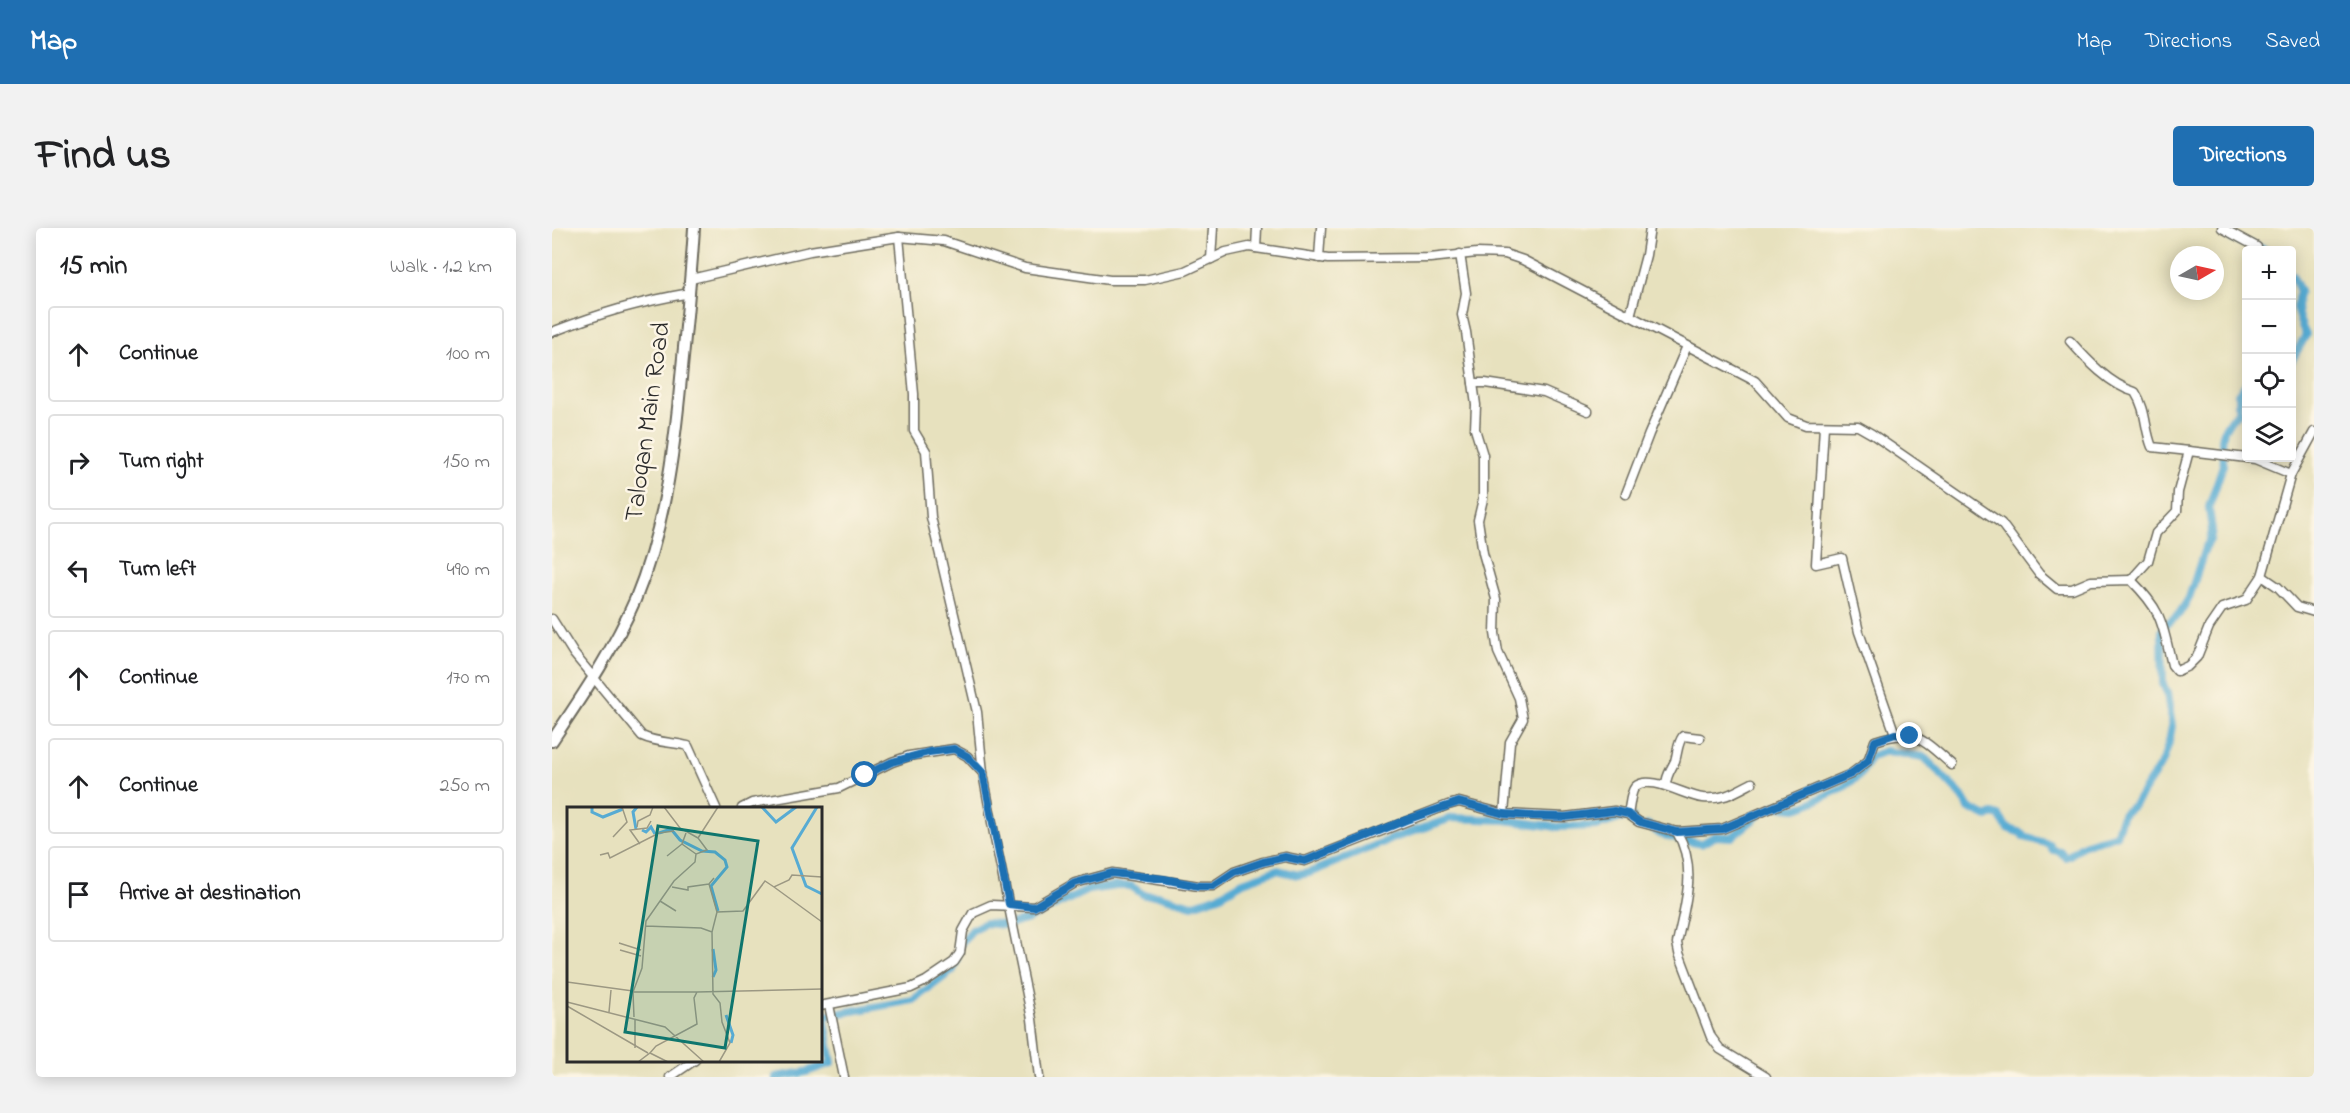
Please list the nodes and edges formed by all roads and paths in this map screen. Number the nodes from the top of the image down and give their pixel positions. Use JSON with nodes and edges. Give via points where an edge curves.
{"nodes":[{"id":1,"x":694,"y":228,"type":"edge"},
{"id":2,"x":1213,"y":228,"type":"edge"},
{"id":3,"x":1257,"y":228,"type":"edge"},
{"id":4,"x":1321,"y":228,"type":"edge"},
{"id":5,"x":1650,"y":228,"type":"edge"},
{"id":6,"x":2222,"y":228,"type":"edge"},
{"id":7,"x":902,"y":234,"type":"edge"},
{"id":8,"x":2255,"y":246,"type":"edge"},
{"id":9,"x":1256,"y":248,"type":"junction"},
{"id":10,"x":1460,"y":254,"type":"junction"},
{"id":11,"x":1319,"y":258,"type":"junction"},
{"id":12,"x":1211,"y":259,"type":"junction"},
{"id":13,"x":691,"y":279,"type":"junction"},
{"id":14,"x":690,"y":293,"type":"junction"},
{"id":15,"x":1630,"y":316,"type":"junction"},
{"id":16,"x":552,"y":332,"type":"edge"},
{"id":17,"x":2070,"y":341,"type":"dead end"},
{"id":18,"x":1687,"y":346,"type":"junction"},
{"id":19,"x":1473,"y":383,"type":"junction"},
{"id":20,"x":1588,"y":411,"type":"dead end"},
{"id":21,"x":1824,"y":426,"type":"junction"},
{"id":22,"x":2314,"y":432,"type":"edge"},
{"id":23,"x":2189,"y":451,"type":"junction"},
{"id":24,"x":2291,"y":474,"type":"junction"},
{"id":25,"x":1626,"y":494,"type":"dead end"},
{"id":26,"x":2262,"y":576,"type":"junction"},
{"id":27,"x":2131,"y":580,"type":"junction"},
{"id":28,"x":2314,"y":612,"type":"edge"},
{"id":29,"x":552,"y":619,"type":"edge"},
{"id":30,"x":593,"y":678,"type":"junction"},
{"id":31,"x":1895,"y":734,"type":"junction"},
{"id":32,"x":1701,"y":738,"type":"dead end"},
{"id":33,"x":552,"y":741,"type":"edge"},
{"id":34,"x":1952,"y":765,"type":"dead end"},
{"id":35,"x":983,"y":773,"type":"junction"},
{"id":36,"x":1752,"y":783,"type":"dead end"},
{"id":37,"x":1666,"y":785,"type":"junction"},
{"id":38,"x":716,"y":807,"type":"edge"},
{"id":39,"x":744,"y":807,"type":"edge"},
{"id":40,"x":1504,"y":814,"type":"junction"},
{"id":41,"x":1628,"y":814,"type":"junction"},
{"id":42,"x":1677,"y":832,"type":"junction"},
{"id":43,"x":1009,"y":904,"type":"junction"},
{"id":44,"x":825,"y":1006,"type":"edge"},
{"id":45,"x":692,"y":1062,"type":"edge"},
{"id":46,"x":670,"y":1077,"type":"edge"},
{"id":47,"x":844,"y":1077,"type":"edge"},
{"id":48,"x":1039,"y":1077,"type":"edge"},
{"id":49,"x":1766,"y":1077,"type":"edge"}],
"edges":[{"from":1,"to":13,"type":"main road","name":"Taloqan Main Road"},
{"from":2,"to":12,"type":"street"},
{"from":3,"to":9,"type":"street"},
{"from":4,"to":11,"type":"street"},
{"from":5,"to":15,"type":"street"},
{"from":6,"to":8,"type":"street"},
{"from":7,"to":12,"type":"street","via":[[956,244],[1025,268],[1110,280],[1145,280],[1185,271]]},
{"from":7,"to":13,"type":"street"},
{"from":7,"to":35,"type":"street","via":[[914,431],[926,452],[931,517],[977,712]]},
{"from":9,"to":11,"type":"street"},
{"from":9,"to":12,"type":"street","via":[[1226,252]]},
{"from":10,"to":11,"type":"street","via":[[1430,258]]},
{"from":10,"to":15,"type":"street","via":[[1505,254],[1523,260]]},
{"from":10,"to":19,"type":"street","via":[[1466,293],[1462,315]]},
{"from":13,"to":14,"type":"main road","name":"Taloqan Main Road"},
{"from":14,"to":16,"type":"street","via":[[616,308]]},
{"from":14,"to":30,"type":"main road","name":"Taloqan Main Road","via":[[667,487],[651,552],[636,598]]},
{"from":15,"to":18,"type":"street"},
{"from":17,"to":23,"type":"street","via":[[2105,375],[2135,392],[2146,415],[2152,447]]},
{"from":18,"to":21,"type":"street","via":[[1755,381],[1788,418]]},
{"from":18,"to":25,"type":"street"},
{"from":19,"to":20,"type":"street","via":[[1544,392]]},
{"from":19,"to":40,"type":"street","via":[[1475,429],[1482,454],[1483,499],[1478,525],[1496,599],[1498,652],[1519,698],[1523,719],[1510,742]]},
{"from":21,"to":27,"type":"street","via":[[1858,426],[2001,523],[2039,574],[2057,589],[2072,589],[2091,581]]},
{"from":21,"to":31,"type":"street","via":[[1816,564],[1842,558],[1859,632]]},
{"from":22,"to":24,"type":"street"},
{"from":23,"to":24,"type":"street","via":[[2255,459]]},
{"from":23,"to":27,"type":"street","via":[[2177,511],[2156,533],[2148,561]]},
{"from":24,"to":26,"type":"street"},
{"from":26,"to":27,"type":"street","via":[[2246,600],[2222,608],[2208,627],[2198,657],[2178,671],[2172,665],[2161,618]]},
{"from":26,"to":28,"type":"street","via":[[2297,607]]},
{"from":29,"to":30,"type":"street"},
{"from":30,"to":33,"type":"main road","name":"Taloqan Main Road"},
{"from":30,"to":38,"type":"street","via":[[642,736],[688,746]]},
{"from":31,"to":34,"type":"street","via":[[1923,740]]},
{"from":31,"to":42,"type":"street","via":[[1875,741],[1868,761],[1851,774],[1722,829]]},
{"from":32,"to":37,"type":"street","via":[[1683,736]]},
{"from":35,"to":39,"type":"street","via":[[954,749],[929,752],[892,762],[839,788]]},
{"from":35,"to":43,"type":"street"},
{"from":36,"to":37,"type":"street","via":[[1719,798],[1701,798]]},
{"from":37,"to":41,"type":"street","via":[[1636,786]]},
{"from":40,"to":41,"type":"street"},
{"from":40,"to":43,"type":"street","via":[[1459,802],[1305,861],[1285,857],[1263,862],[1234,872],[1213,886],[1112,873],[1075,883],[1034,907]]},
{"from":41,"to":42,"type":"street","via":[[1640,822]]},
{"from":42,"to":49,"type":"street","via":[[1686,847],[1690,880],[1677,944],[1679,953],[1711,1037],[1720,1049]]},
{"from":43,"to":44,"type":"street","via":[[991,905],[973,913],[954,962],[926,981],[911,988]]},
{"from":43,"to":48,"type":"street"},
{"from":44,"to":47,"type":"street"},
{"from":45,"to":46,"type":"street"}]}
